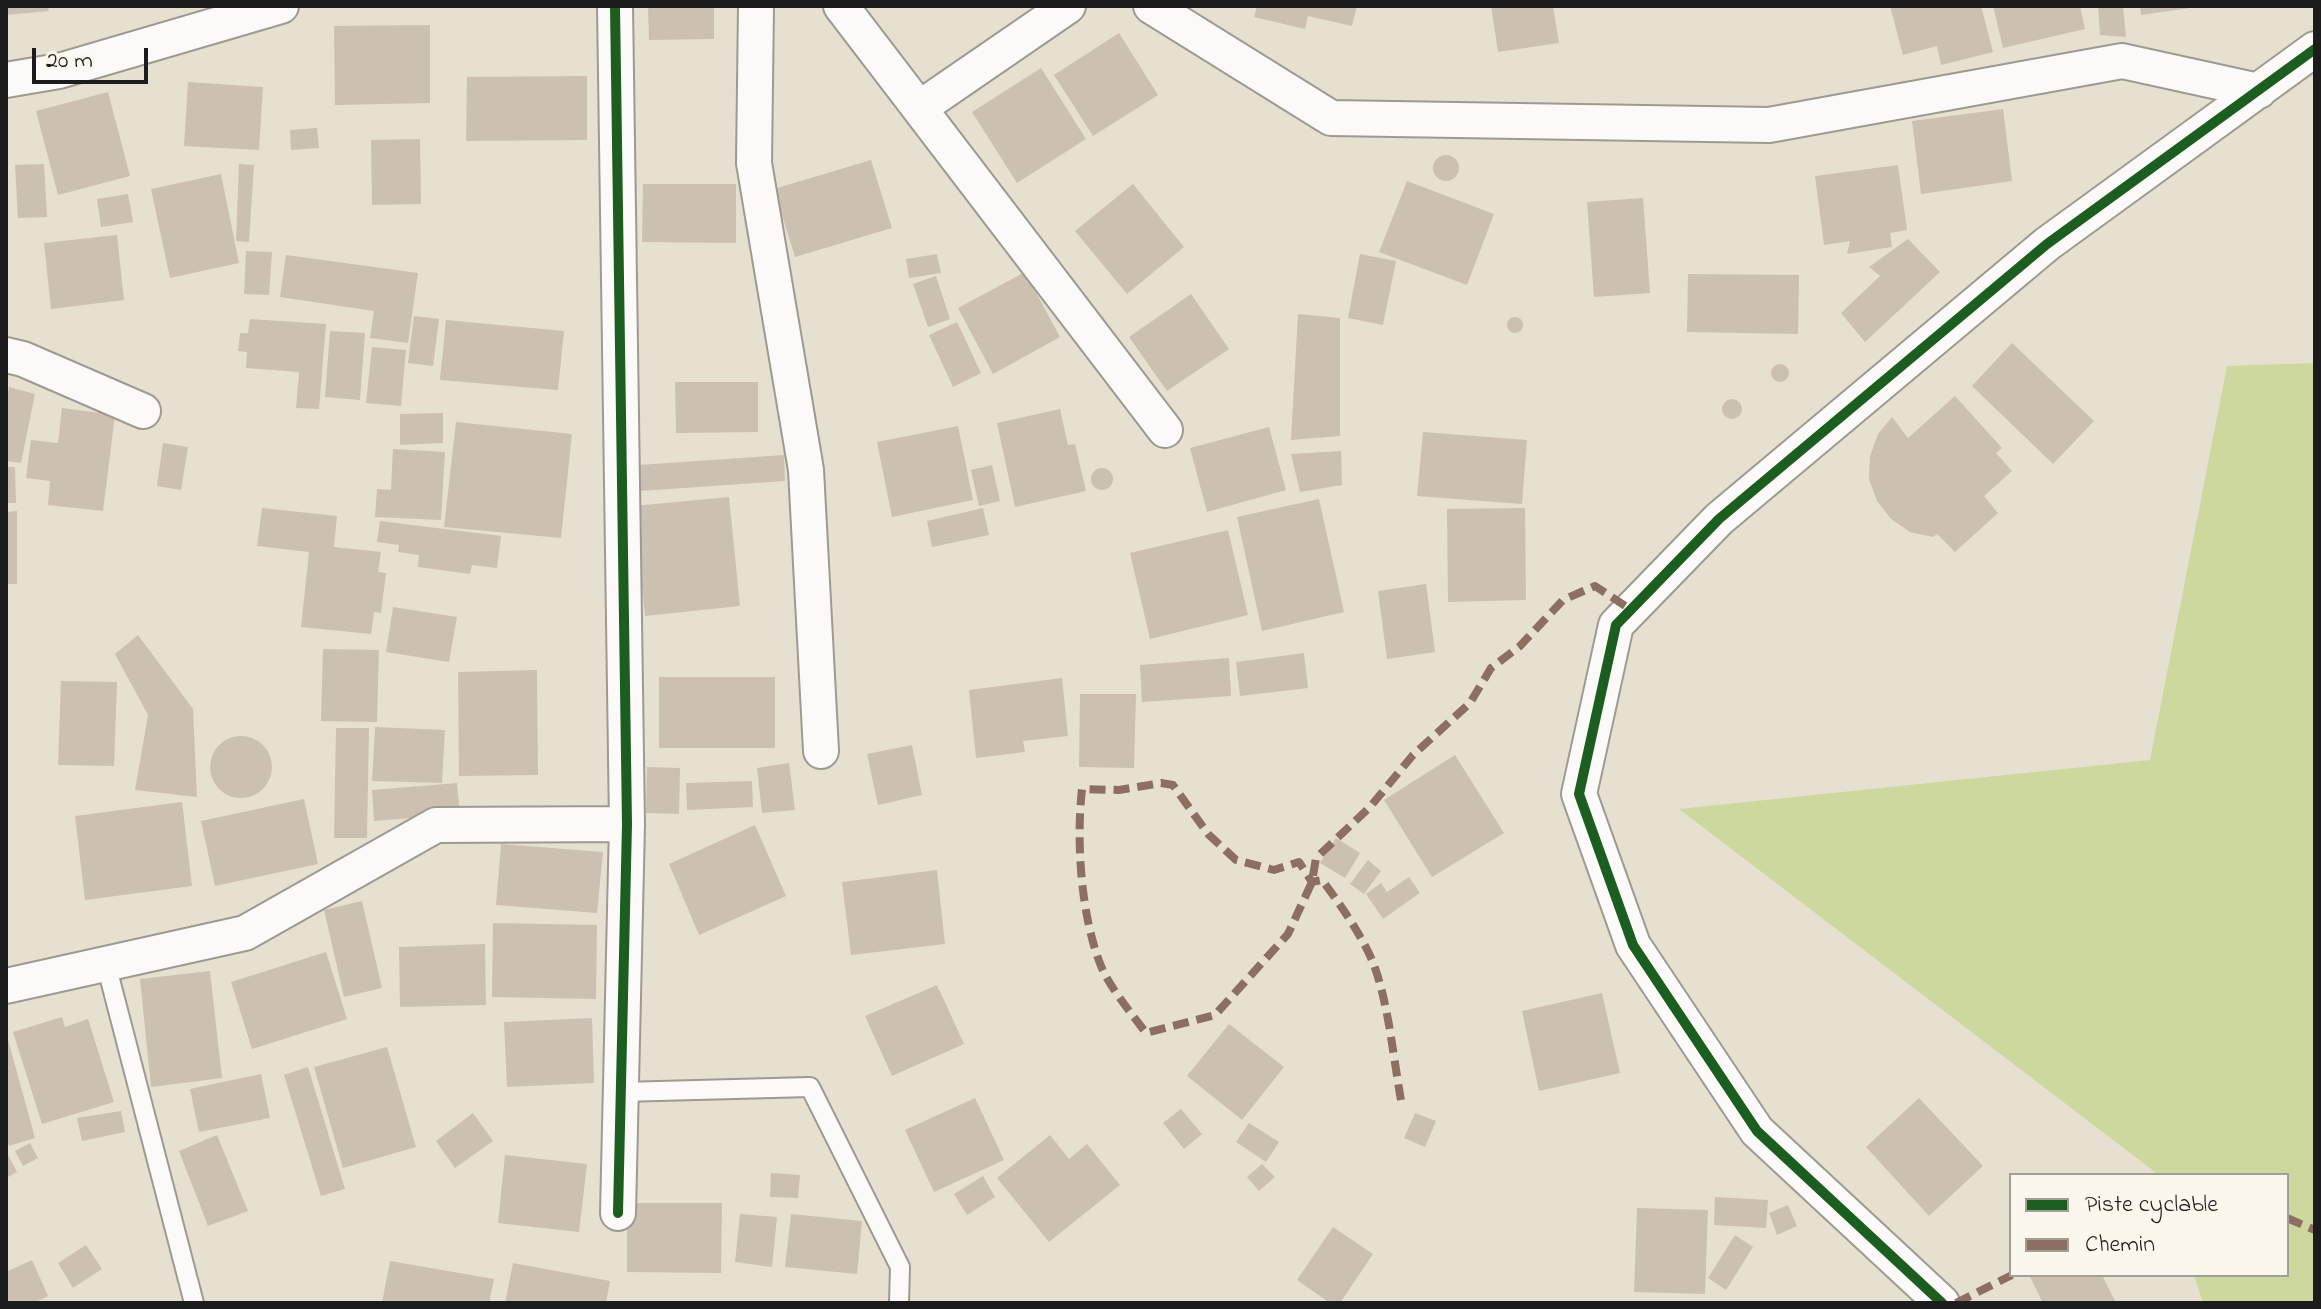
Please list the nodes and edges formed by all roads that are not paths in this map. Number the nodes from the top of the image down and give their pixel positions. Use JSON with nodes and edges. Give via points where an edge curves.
{"nodes":[{"id":1,"x":281,"y":6,"type":"edge"},
{"id":2,"x":615,"y":6,"type":"edge"},
{"id":3,"x":756,"y":6,"type":"edge"},
{"id":4,"x":841,"y":6,"type":"edge"},
{"id":5,"x":1068,"y":6,"type":"edge"},
{"id":6,"x":1151,"y":6,"type":"edge"},
{"id":7,"x":1189,"y":15,"type":"edge"},
{"id":8,"x":2315,"y":49,"type":"edge"},
{"id":9,"x":6,"y":80,"type":"edge"},
{"id":10,"x":2259,"y":91,"type":"junction"},
{"id":11,"x":921,"y":107,"type":"junction"},
{"id":12,"x":6,"y":355,"type":"edge"},
{"id":13,"x":143,"y":411,"type":"dead end"},
{"id":14,"x":1165,"y":430,"type":"dead end"},
{"id":15,"x":821,"y":751,"type":"dead end"},
{"id":16,"x":627,"y":824,"type":"junction"},
{"id":17,"x":106,"y":964,"type":"junction"},
{"id":18,"x":6,"y":986,"type":"edge"},
{"id":19,"x":621,"y":1092,"type":"junction"},
{"id":20,"x":618,"y":1213,"type":"dead end"},
{"id":21,"x":194,"y":1303,"type":"edge"},
{"id":22,"x":899,"y":1303,"type":"edge"},
{"id":23,"x":1942,"y":1303,"type":"edge"}],
"edges":[{"from":1,"to":9,"type":"street","via":[[59,71]]},
{"from":2,"to":16,"type":"street"},
{"from":3,"to":15,"type":"street","via":[[754,163],[806,470]]},
{"from":4,"to":11,"type":"street"},
{"from":5,"to":11,"type":"street"},
{"from":6,"to":7,"type":"street"},
{"from":7,"to":10,"type":"street","via":[[1331,118],[1769,125],[2122,61]]},
{"from":8,"to":10,"type":"street"},
{"from":10,"to":23,"type":"street","via":[[2047,244],[1719,519],[1616,625],[1579,794],[1633,945],[1757,1131]]},
{"from":11,"to":14,"type":"street"},
{"from":12,"to":13,"type":"street"},
{"from":16,"to":17,"type":"street","via":[[436,825],[245,933]]},
{"from":16,"to":19,"type":"street"},
{"from":17,"to":18,"type":"street"},
{"from":17,"to":21,"type":"lane"},
{"from":19,"to":20,"type":"street"},
{"from":19,"to":22,"type":"lane","via":[[810,1087],[900,1267]]}]}
